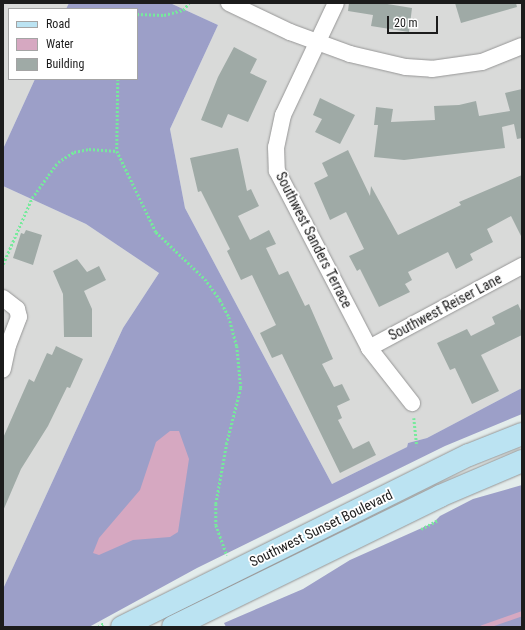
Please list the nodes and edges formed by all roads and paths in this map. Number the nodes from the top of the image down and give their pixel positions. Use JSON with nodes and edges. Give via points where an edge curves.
{"nodes":[{"id":1,"x":189,"y":3,"type":"edge"},
{"id":2,"x":228,"y":3,"type":"edge"},
{"id":3,"x":336,"y":3,"type":"edge"},
{"id":4,"x":138,"y":14,"type":"edge"},
{"id":5,"x":319,"y":42,"type":"junction"},
{"id":6,"x":522,"y":46,"type":"edge"},
{"id":7,"x":118,"y":80,"type":"edge"},
{"id":8,"x":117,"y":151,"type":"junction"},
{"id":9,"x":3,"y":264,"type":"edge"},
{"id":10,"x":522,"y":266,"type":"edge"},
{"id":11,"x":3,"y":298,"type":"edge"},
{"id":12,"x":368,"y":348,"type":"junction"},
{"id":13,"x":3,"y":370,"type":"edge"},
{"id":14,"x":412,"y":403,"type":"joint"},
{"id":15,"x":522,"y":434,"type":"edge"},
{"id":16,"x":417,"y":446,"type":"dead end"},
{"id":17,"x":522,"y":461,"type":"edge"},
{"id":18,"x":236,"y":570,"type":"junction"},
{"id":19,"x":122,"y":627,"type":"edge"},
{"id":20,"x":173,"y":627,"type":"edge"}],
"edges":[{"from":1,"to":4,"type":"path","via":[[183,10],[164,15]]},
{"from":2,"to":5,"type":"street"},
{"from":3,"to":5,"type":"street","name":"Southwest Sanders Terrace"},
{"from":5,"to":6,"type":"street","via":[[378,62],[432,69],[482,62]]},
{"from":5,"to":12,"type":"street","name":"Southwest Sanders Terrace","via":[[282,115],[276,147],[277,171]]},
{"from":7,"to":8,"type":"path"},
{"from":8,"to":9,"type":"path","via":[[89,149],[74,152],[58,162],[32,198]]},
{"from":8,"to":18,"type":"path","via":[[156,232],[205,279],[229,316],[237,346],[241,388],[216,493],[215,520],[222,543]]},
{"from":10,"to":12,"type":"street","name":"Southwest Reiser Lane"},
{"from":11,"to":13,"type":"street","via":[[17,309],[19,317],[8,345]]},
{"from":12,"to":14,"type":"street","name":"Southwest Sanders Terrace"},
{"from":14,"to":16,"type":"path"},
{"from":15,"to":18,"type":"main road","name":"Southwest Sunset Boulevard","via":[[469,455]]},
{"from":17,"to":20,"type":"main road","name":"Southwest Sunset Boulevard","via":[[447,493]]},
{"from":18,"to":19,"type":"main road","name":"Southwest Sunset Boulevard"}]}
